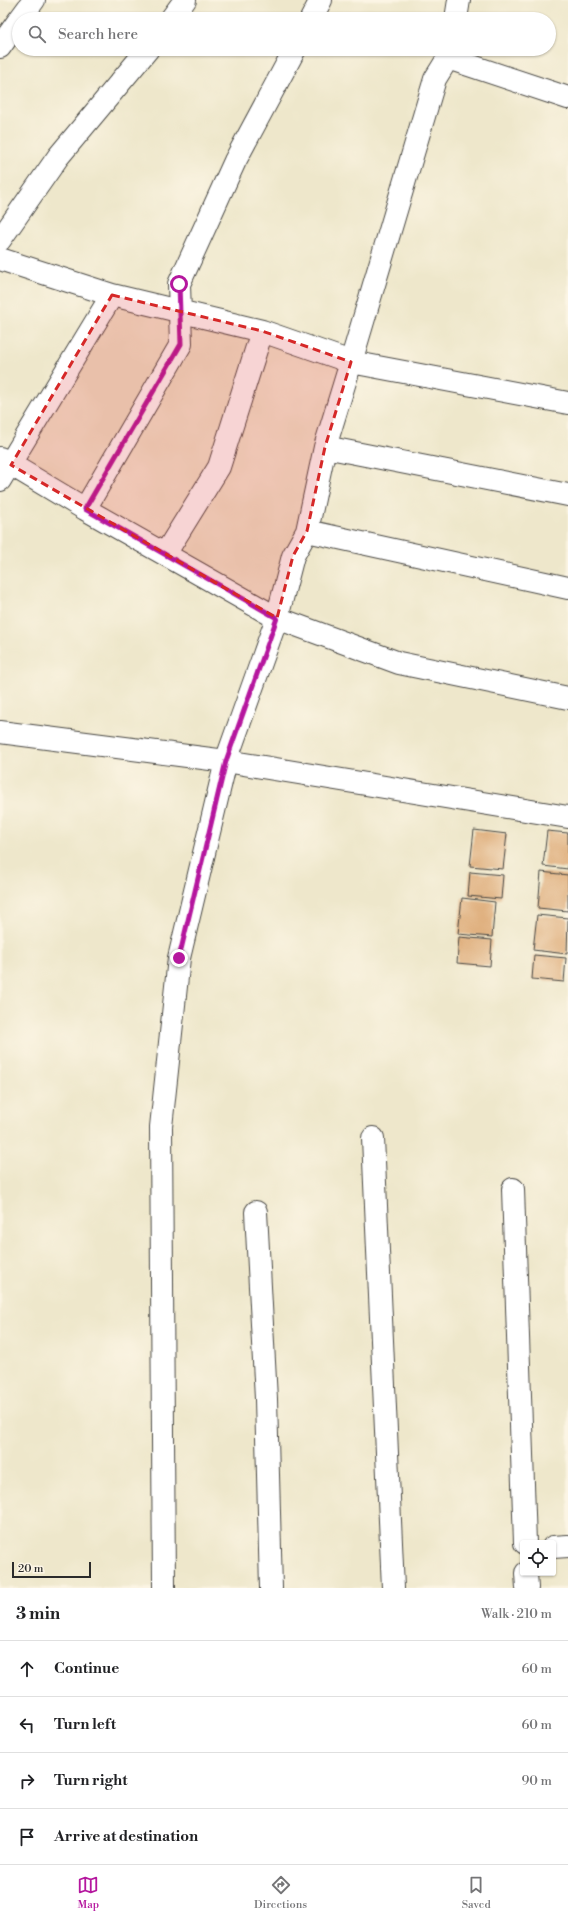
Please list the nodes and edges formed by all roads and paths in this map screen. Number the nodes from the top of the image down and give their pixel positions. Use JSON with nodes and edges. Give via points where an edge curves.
{"nodes":[{"id":1,"x":34,"y":0,"type":"edge"},
{"id":2,"x":185,"y":0,"type":"edge"},
{"id":3,"x":321,"y":0,"type":"edge"},
{"id":4,"x":459,"y":0,"type":"edge"},
{"id":5,"x":25,"y":12,"type":"edge"},
{"id":6,"x":176,"y":12,"type":"edge"},
{"id":7,"x":315,"y":12,"type":"edge"},
{"id":8,"x":457,"y":12,"type":"edge"},
{"id":9,"x":12,"y":30,"type":"edge"},
{"id":10,"x":0,"y":47,"type":"edge"},
{"id":11,"x":142,"y":56,"type":"edge"},
{"id":12,"x":291,"y":56,"type":"edge"},
{"id":13,"x":448,"y":56,"type":"edge"},
{"id":14,"x":454,"y":56,"type":"edge"},
{"id":15,"x":568,"y":98,"type":"edge"},
{"id":16,"x":0,"y":240,"type":"edge"},
{"id":17,"x":0,"y":259,"type":"edge"},
{"id":18,"x":112,"y":296,"type":"junction"},
{"id":19,"x":181,"y":313,"type":"junction"},
{"id":20,"x":262,"y":331,"type":"junction"},
{"id":21,"x":352,"y":362,"type":"junction"},
{"id":22,"x":568,"y":403,"type":"edge"},
{"id":23,"x":325,"y":446,"type":"junction"},
{"id":24,"x":4,"y":468,"type":"edge"},
{"id":25,"x":568,"y":495,"type":"edge"},
{"id":26,"x":85,"y":509,"type":"junction"},
{"id":27,"x":307,"y":531,"type":"junction"},
{"id":28,"x":165,"y":554,"type":"junction"},
{"id":29,"x":568,"y":588,"type":"edge"},
{"id":30,"x":277,"y":618,"type":"junction"},
{"id":31,"x":568,"y":698,"type":"edge"},
{"id":32,"x":0,"y":732,"type":"edge"},
{"id":33,"x":226,"y":761,"type":"junction"},
{"id":34,"x":568,"y":817,"type":"edge"},
{"id":35,"x":373,"y":1138,"type":"dead end"},
{"id":36,"x":513,"y":1189,"type":"dead end"},
{"id":37,"x":256,"y":1212,"type":"dead end"},
{"id":38,"x":525,"y":1540,"type":"edge"},
{"id":39,"x":568,"y":1546,"type":"edge"},
{"id":40,"x":556,"y":1547,"type":"edge"},
{"id":41,"x":526,"y":1576,"type":"edge"},
{"id":42,"x":164,"y":1588,"type":"edge"},
{"id":43,"x":271,"y":1588,"type":"edge"},
{"id":44,"x":392,"y":1588,"type":"edge"},
{"id":45,"x":527,"y":1588,"type":"edge"}],
"edges":[{"from":1,"to":5,"type":"street"},
{"from":2,"to":6,"type":"street"},
{"from":3,"to":7,"type":"street"},
{"from":4,"to":8,"type":"street"},
{"from":9,"to":10,"type":"street"},
{"from":11,"to":16,"type":"street","via":[[58,157]]},
{"from":12,"to":19,"type":"street","via":[[235,161],[179,284]]},
{"from":13,"to":21,"type":"street","via":[[435,79]]},
{"from":14,"to":15,"type":"street"},
{"from":17,"to":18,"type":"street"},
{"from":18,"to":19,"type":"street"},
{"from":18,"to":24,"type":"street"},
{"from":19,"to":20,"type":"street"},
{"from":19,"to":26,"type":"street","via":[[181,344]]},
{"from":20,"to":21,"type":"street"},
{"from":20,"to":28,"type":"street","via":[[219,467]]},
{"from":21,"to":22,"type":"street"},
{"from":21,"to":23,"type":"street"},
{"from":23,"to":25,"type":"street"},
{"from":23,"to":27,"type":"street"},
{"from":24,"to":26,"type":"street"},
{"from":26,"to":28,"type":"street"},
{"from":27,"to":29,"type":"street"},
{"from":27,"to":30,"type":"street","via":[[293,556]]},
{"from":28,"to":30,"type":"street"},
{"from":30,"to":31,"type":"street","via":[[399,663]]},
{"from":30,"to":33,"type":"street"},
{"from":32,"to":33,"type":"street"},
{"from":33,"to":34,"type":"street"},
{"from":33,"to":42,"type":"street","via":[[179,958],[161,1127]]},
{"from":35,"to":44,"type":"street"},
{"from":36,"to":38,"type":"street"},
{"from":37,"to":43,"type":"street","via":[[266,1399]]},
{"from":39,"to":40,"type":"street"},
{"from":41,"to":45,"type":"street"}]}
